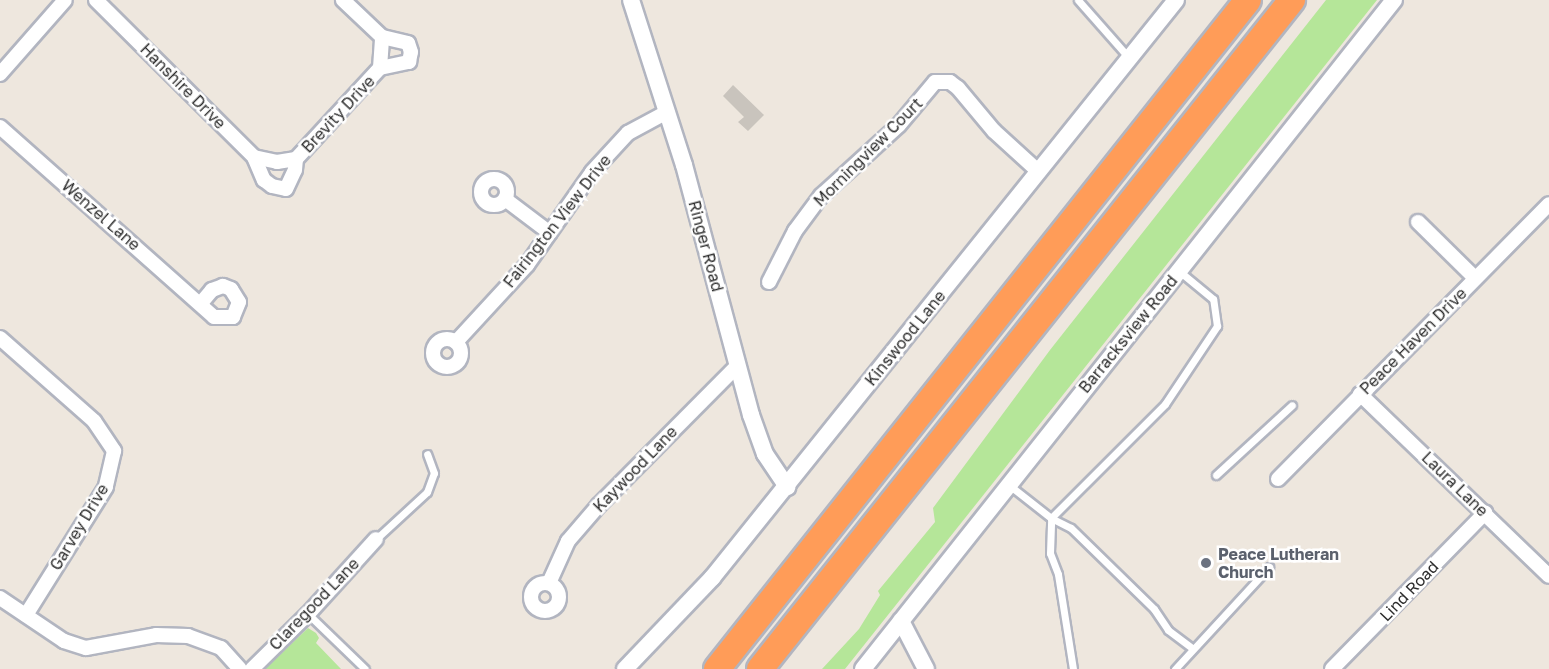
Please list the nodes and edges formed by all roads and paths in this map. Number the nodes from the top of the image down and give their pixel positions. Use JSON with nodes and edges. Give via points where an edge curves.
{"nodes":[{"id":1,"x":65,"y":0,"type":"edge"},
{"id":2,"x":96,"y":0,"type":"edge"},
{"id":3,"x":343,"y":0,"type":"edge"},
{"id":4,"x":631,"y":0,"type":"edge"},
{"id":5,"x":1078,"y":0,"type":"edge"},
{"id":6,"x":1176,"y":0,"type":"edge"},
{"id":7,"x":1248,"y":0,"type":"edge"},
{"id":8,"x":1292,"y":0,"type":"edge"},
{"id":9,"x":1394,"y":0,"type":"edge"},
{"id":10,"x":382,"y":37,"type":"junction"},
{"id":11,"x":1130,"y":59,"type":"junction"},
{"id":12,"x":380,"y":68,"type":"junction"},
{"id":13,"x":0,"y":74,"type":"edge"},
{"id":14,"x":667,"y":112,"type":"junction"},
{"id":15,"x":0,"y":127,"type":"edge"},
{"id":16,"x":254,"y":157,"type":"junction"},
{"id":17,"x":296,"y":159,"type":"junction"},
{"id":18,"x":1038,"y":171,"type":"junction"},
{"id":19,"x":505,"y":200,"type":"dead end"},
{"id":20,"x":1549,"y":204,"type":"edge"},
{"id":21,"x":1418,"y":222,"type":"dead end"},
{"id":22,"x":550,"y":233,"type":"junction"},
{"id":23,"x":1179,"y":272,"type":"junction"},
{"id":24,"x":1475,"y":278,"type":"junction"},
{"id":25,"x":769,"y":282,"type":"dead end"},
{"id":26,"x":201,"y":303,"type":"dead end"},
{"id":27,"x":1,"y":340,"type":"edge"},
{"id":28,"x":456,"y":342,"type":"dead end"},
{"id":29,"x":737,"y":366,"type":"junction"},
{"id":30,"x":1360,"y":394,"type":"junction"},
{"id":31,"x":1292,"y":405,"type":"dead end"},
{"id":32,"x":426,"y":454,"type":"dead end"},
{"id":33,"x":1216,"y":475,"type":"dead end"},
{"id":34,"x":1278,"y":479,"type":"dead end"},
{"id":35,"x":1009,"y":485,"type":"junction"},
{"id":36,"x":787,"y":487,"type":"junction"},
{"id":37,"x":1485,"y":513,"type":"junction"},
{"id":38,"x":1051,"y":518,"type":"junction"},
{"id":39,"x":376,"y":539,"type":"joint"},
{"id":40,"x":1269,"y":567,"type":"dead end"},
{"id":41,"x":1549,"y":576,"type":"edge"},
{"id":42,"x":549,"y":583,"type":"dead end"},
{"id":43,"x":0,"y":598,"type":"edge"},
{"id":44,"x":308,"y":614,"type":"junction"},
{"id":45,"x":26,"y":615,"type":"junction"},
{"id":46,"x":901,"y":621,"type":"junction"},
{"id":47,"x":745,"y":633,"type":"junction"},
{"id":48,"x":1192,"y":648,"type":"junction"},
{"id":49,"x":240,"y":669,"type":"edge"},
{"id":50,"x":252,"y":669,"type":"edge"},
{"id":51,"x":365,"y":669,"type":"edge"},
{"id":52,"x":625,"y":669,"type":"edge"},
{"id":53,"x":710,"y":669,"type":"edge"},
{"id":54,"x":717,"y":669,"type":"edge"},
{"id":55,"x":760,"y":669,"type":"edge"},
{"id":56,"x":863,"y":669,"type":"edge"},
{"id":57,"x":926,"y":669,"type":"edge"},
{"id":58,"x":1073,"y":669,"type":"edge"},
{"id":59,"x":1175,"y":669,"type":"edge"},
{"id":60,"x":1332,"y":669,"type":"edge"}],
"edges":[{"from":1,"to":13,"type":"street"},
{"from":2,"to":16,"type":"street","name":"Hanshire Drive"},
{"from":3,"to":10,"type":"street","name":"Brevity Drive"},
{"from":4,"to":14,"type":"street","name":"Ringer Road"},
{"from":5,"to":11,"type":"lane"},
{"from":6,"to":11,"type":"street","name":"Kinswood Lane"},
{"from":7,"to":47,"type":"highway"},
{"from":8,"to":55,"type":"highway"},
{"from":9,"to":23,"type":"street","name":"Barracksview Road"},
{"from":10,"to":12,"type":"street","name":"Brevity Drive"},
{"from":10,"to":12,"type":"street","name":"Brevity Drive","via":[[408,43],[411,52],[409,62]]},
{"from":11,"to":18,"type":"street","name":"Kinswood Lane"},
{"from":12,"to":17,"type":"street","name":"Brevity Drive"},
{"from":14,"to":22,"type":"street","name":"Fairington View Drive","via":[[628,133],[592,172]]},
{"from":14,"to":29,"type":"street","name":"Ringer Road"},
{"from":15,"to":26,"type":"street","name":"Wenzel Lane"},
{"from":16,"to":17,"type":"street","name":"Brevity Drive","via":[[277,162]]},
{"from":16,"to":17,"type":"street","name":"Brevity Drive","via":[[264,180],[286,189]]},
{"from":18,"to":25,"type":"street","name":"Morningview Court","via":[[994,130],[958,88],[950,82],[935,82],[892,133],[821,196],[795,231]]},
{"from":18,"to":36,"type":"street","name":"Kinswood Lane"},
{"from":19,"to":22,"type":"street"},
{"from":20,"to":24,"type":"street","name":"Peace Haven Drive"},
{"from":21,"to":24,"type":"street"},
{"from":22,"to":28,"type":"street","name":"Fairington View Drive"},
{"from":23,"to":35,"type":"street","name":"Barracksview Road"},
{"from":23,"to":38,"type":"lane","via":[[1213,299],[1217,326],[1165,404]]},
{"from":24,"to":30,"type":"street","name":"Peace Haven Drive"},
{"from":27,"to":45,"type":"street","name":"Garvey Drive","via":[[94,421],[114,452],[106,487]]},
{"from":29,"to":36,"type":"street","name":"Ringer Road","via":[[765,454]]},
{"from":29,"to":42,"type":"street","name":"Kaywood Lane","via":[[586,519],[567,541]]},
{"from":30,"to":34,"type":"street","name":"Peace Haven Drive"},
{"from":30,"to":37,"type":"street","name":"Laura Lane"},
{"from":31,"to":33,"type":"lane"},
{"from":32,"to":39,"type":"lane","via":[[434,473],[427,492]]},
{"from":35,"to":38,"type":"lane"},
{"from":35,"to":46,"type":"street","name":"Barracksview Road"},
{"from":36,"to":52,"type":"street","name":"Kinswood Lane","via":[[712,578]]},
{"from":37,"to":41,"type":"street","name":"Laura Lane"},
{"from":37,"to":60,"type":"street","name":"Lind Road"},
{"from":38,"to":48,"type":"lane","via":[[1071,528],[1154,609],[1168,630]]},
{"from":38,"to":58,"type":"lane","via":[[1050,553],[1058,574]]},
{"from":39,"to":44,"type":"street","name":"Claregood Lane"},
{"from":40,"to":48,"type":"lane"},
{"from":43,"to":45,"type":"street"},
{"from":44,"to":50,"type":"street","name":"Claregood Lane"},
{"from":44,"to":51,"type":"lane"},
{"from":45,"to":49,"type":"street","via":[[64,641],[86,648],[156,635],[201,639],[221,648]]},
{"from":46,"to":56,"type":"street","name":"Barracksview Road"},
{"from":46,"to":57,"type":"street"},
{"from":47,"to":53,"type":"highway"},
{"from":47,"to":54,"type":"highway"},
{"from":48,"to":59,"type":"lane"}]}
